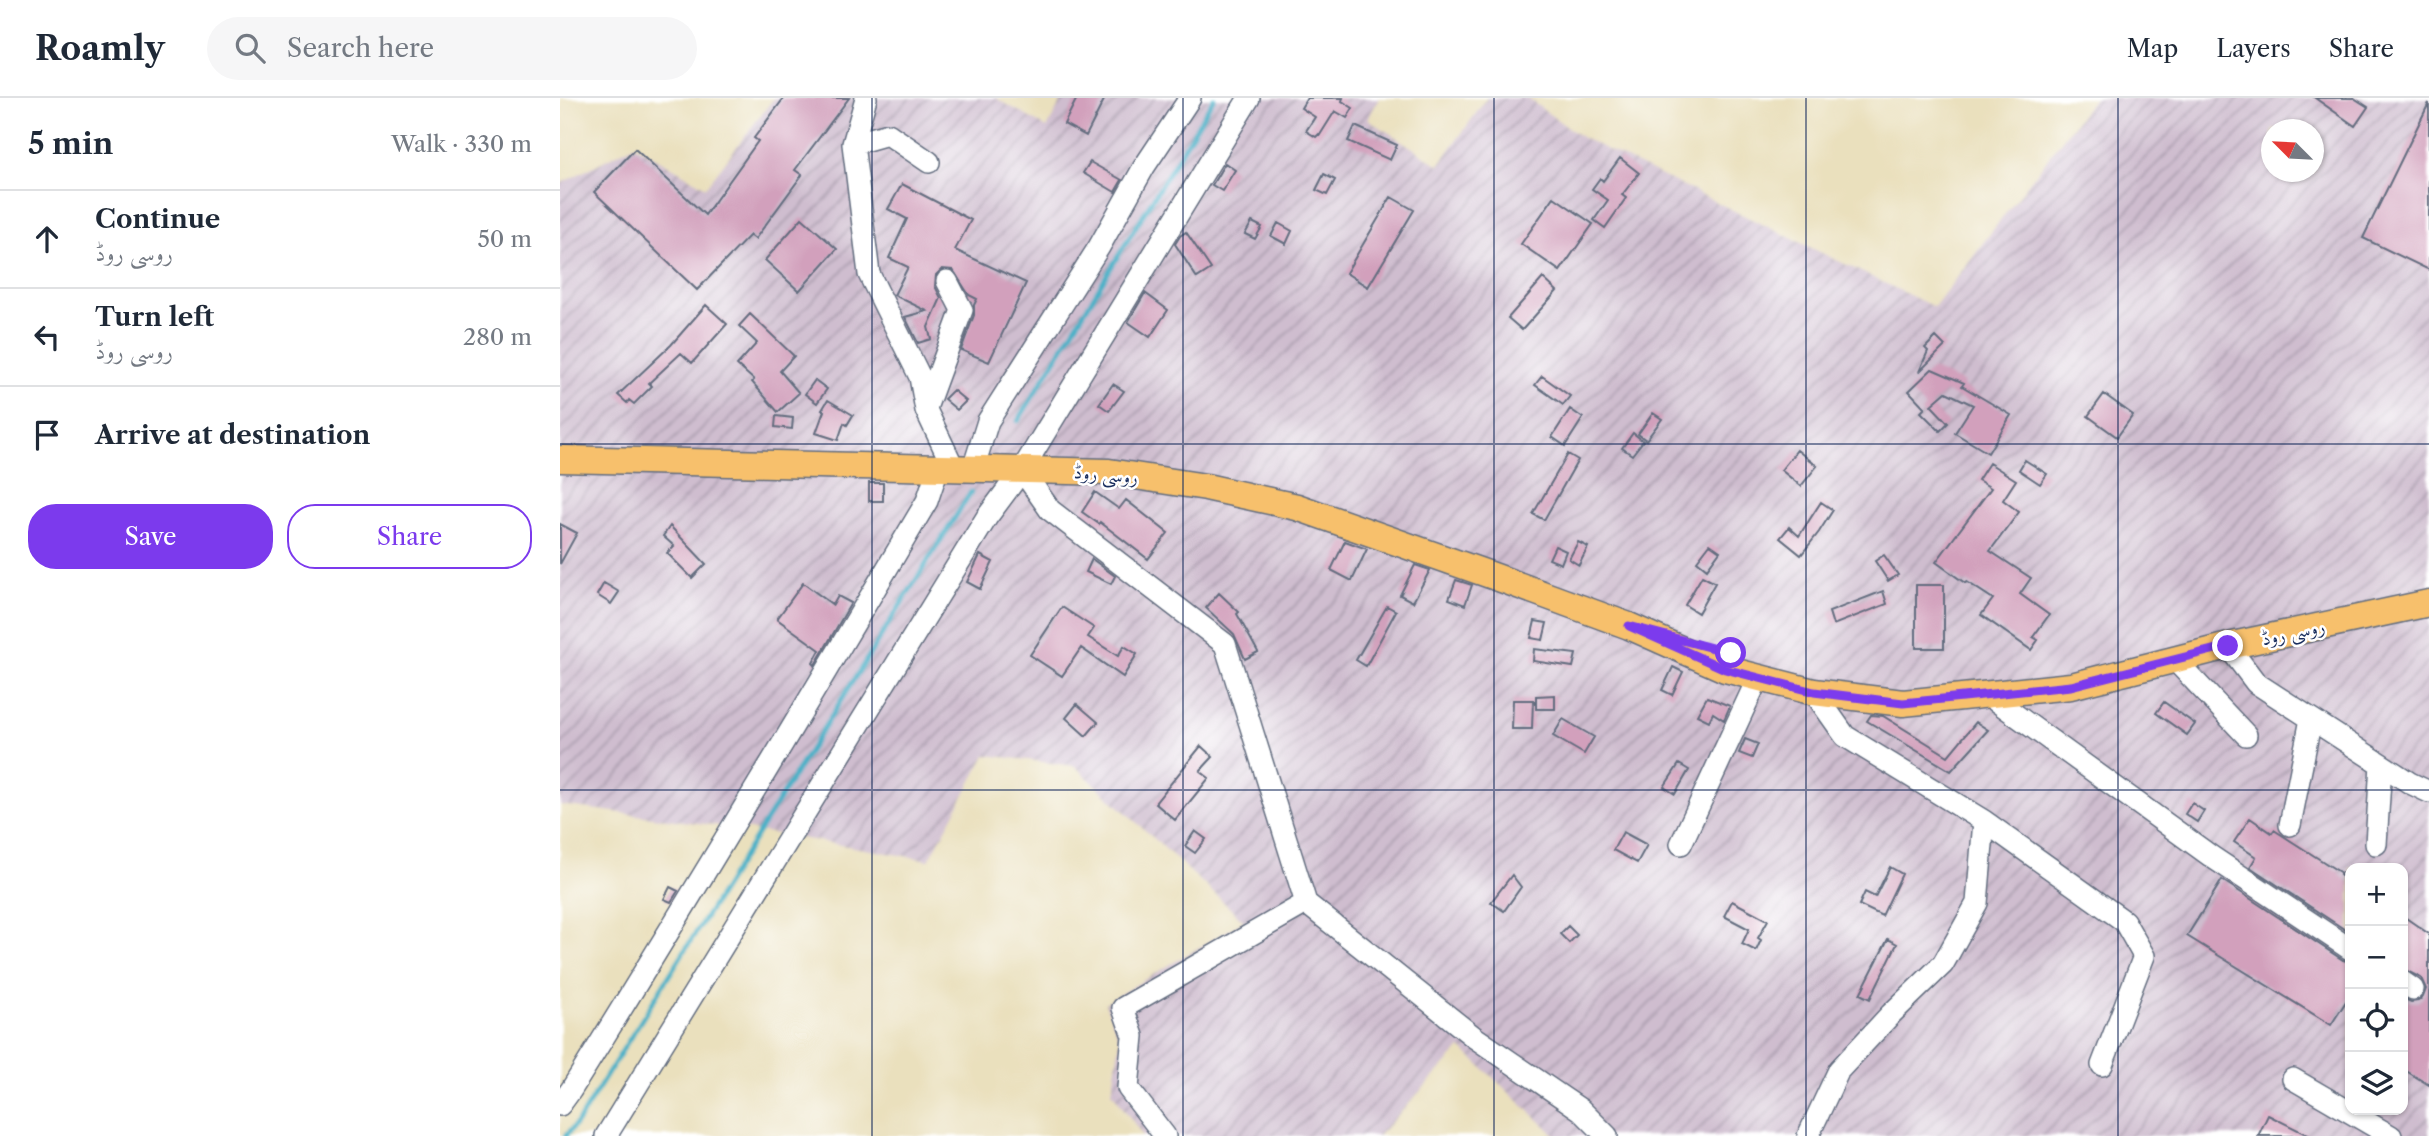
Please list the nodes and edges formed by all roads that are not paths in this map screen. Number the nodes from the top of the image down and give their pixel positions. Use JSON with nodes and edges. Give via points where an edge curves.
{"nodes":[{"id":1,"x":866,"y":98,"type":"edge"},
{"id":2,"x":1190,"y":98,"type":"edge"},
{"id":3,"x":1249,"y":98,"type":"edge"},
{"id":4,"x":853,"y":144,"type":"junction"},
{"id":5,"x":929,"y":162,"type":"dead end"},
{"id":6,"x":947,"y":281,"type":"dead end"},
{"id":7,"x":926,"y":410,"type":"junction"},
{"id":8,"x":560,"y":459,"type":"edge"},
{"id":9,"x":955,"y":469,"type":"junction"},
{"id":10,"x":1021,"y":470,"type":"junction"},
{"id":11,"x":2429,"y":585,"type":"edge"},
{"id":12,"x":2429,"y":603,"type":"edge"},
{"id":13,"x":1629,"y":626,"type":"junction"},
{"id":14,"x":2228,"y":646,"type":"junction"},
{"id":15,"x":2175,"y":660,"type":"junction"},
{"id":16,"x":1758,"y":678,"type":"junction"},
{"id":17,"x":1814,"y":692,"type":"junction"},
{"id":18,"x":1988,"y":695,"type":"junction"},
{"id":19,"x":2311,"y":719,"type":"junction"},
{"id":20,"x":2246,"y":735,"type":"dead end"},
{"id":21,"x":2381,"y":764,"type":"junction"},
{"id":22,"x":2429,"y":792,"type":"edge"},
{"id":23,"x":1984,"y":821,"type":"junction"},
{"id":24,"x":2290,"y":825,"type":"dead end"},
{"id":25,"x":1681,"y":844,"type":"dead end"},
{"id":26,"x":2376,"y":844,"type":"dead end"},
{"id":27,"x":1306,"y":903,"type":"junction"},
{"id":28,"x":2345,"y":946,"type":"edge"},
{"id":29,"x":2102,"y":1065,"type":"dead end"},
{"id":30,"x":2293,"y":1079,"type":"dead end"},
{"id":31,"x":560,"y":1105,"type":"edge"},
{"id":32,"x":606,"y":1136,"type":"edge"},
{"id":33,"x":1165,"y":1136,"type":"edge"},
{"id":34,"x":1607,"y":1136,"type":"edge"},
{"id":35,"x":1808,"y":1136,"type":"edge"},
{"id":36,"x":2391,"y":1136,"type":"edge"}],
"edges":[{"from":1,"to":4,"type":"street"},
{"from":2,"to":9,"type":"street"},
{"from":3,"to":10,"type":"street"},
{"from":4,"to":5,"type":"street","via":[[888,134]]},
{"from":4,"to":7,"type":"street","via":[[869,274],[920,377]]},
{"from":6,"to":7,"type":"street","via":[[962,310]]},
{"from":7,"to":9,"type":"street"},
{"from":8,"to":9,"type":"main road","name":"روسی روڈ"},
{"from":9,"to":10,"type":"main road","name":"روسی روڈ"},
{"from":9,"to":31,"type":"street","via":[[927,501],[659,950]]},
{"from":10,"to":13,"type":"main road","name":"روسی روڈ","via":[[1109,472],[1297,507]]},
{"from":10,"to":27,"type":"street","via":[[1050,510],[1226,644]]},
{"from":10,"to":32,"type":"street","via":[[987,517]]},
{"from":11,"to":13,"type":"main road","name":"روسی روڈ","via":[[2224,629],[2068,669],[1903,685],[1817,675]]},
{"from":12,"to":14,"type":"main road","name":"روسی روڈ"},
{"from":13,"to":16,"type":"main road","name":"روسی روڈ","via":[[1725,669]]},
{"from":14,"to":15,"type":"main road","name":"روسی روڈ"},
{"from":14,"to":19,"type":"street","via":[[2256,683]]},
{"from":15,"to":18,"type":"main road","name":"روسی روڈ","via":[[2071,686]]},
{"from":15,"to":20,"type":"street"},
{"from":16,"to":17,"type":"main road","name":"روسی روڈ"},
{"from":16,"to":25,"type":"street"},
{"from":17,"to":18,"type":"main road","name":"روسی روڈ","via":[[1903,703]]},
{"from":17,"to":23,"type":"street","via":[[1845,736]]},
{"from":18,"to":28,"type":"street","via":[[2212,857]]},
{"from":19,"to":21,"type":"street"},
{"from":19,"to":24,"type":"street"},
{"from":21,"to":22,"type":"street"},
{"from":21,"to":26,"type":"street"},
{"from":23,"to":29,"type":"street","via":[[2124,921],[2144,956]]},
{"from":23,"to":35,"type":"street","via":[[1977,902],[1943,964],[1839,1069]]},
{"from":27,"to":33,"type":"street","via":[[1123,1008],[1133,1036],[1128,1088]]},
{"from":27,"to":34,"type":"street","via":[[1474,1037],[1581,1110]]},
{"from":30,"to":36,"type":"street"}]}
